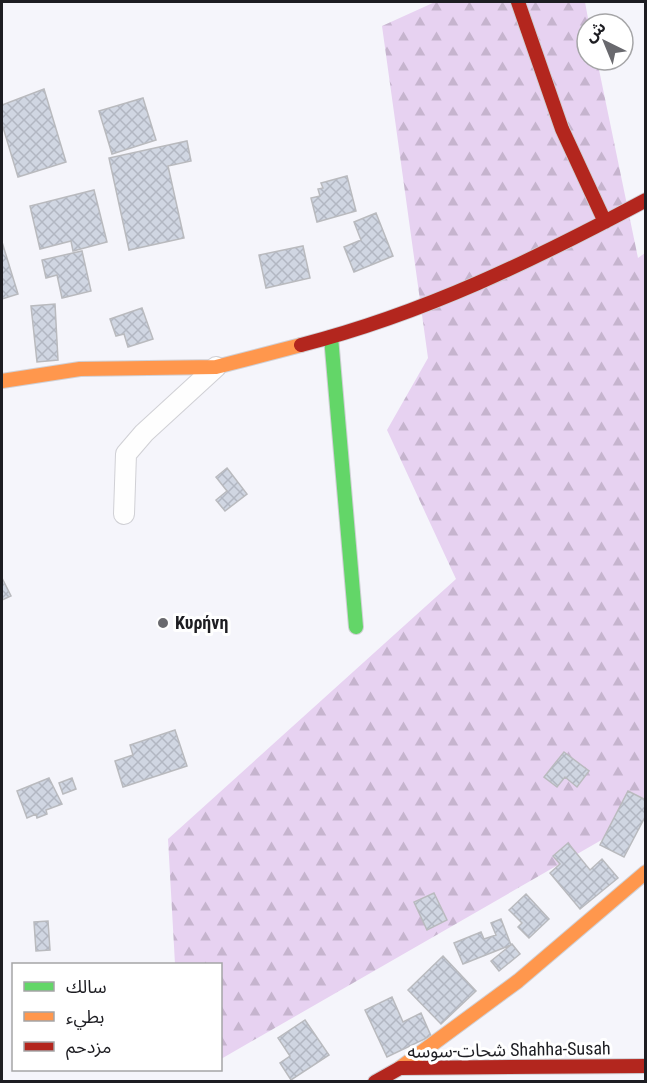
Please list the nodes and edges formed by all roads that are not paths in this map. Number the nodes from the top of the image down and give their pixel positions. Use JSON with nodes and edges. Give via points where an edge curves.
{"nodes":[{"id":1,"x":518,"y":2,"type":"edge"},
{"id":2,"x":645,"y":200,"type":"edge"},
{"id":3,"x":605,"y":222,"type":"junction"},
{"id":4,"x":331,"y":337,"type":"junction"},
{"id":5,"x":216,"y":367,"type":"junction"},
{"id":6,"x":2,"y":381,"type":"edge"},
{"id":7,"x":124,"y":514,"type":"dead end"},
{"id":8,"x":356,"y":627,"type":"dead end"},
{"id":9,"x":645,"y":872,"type":"edge"},
{"id":10,"x":645,"y":1066,"type":"edge"},
{"id":11,"x":400,"y":1068,"type":"junction"},
{"id":12,"x":375,"y":1082,"type":"edge"}],
"edges":[{"from":1,"to":3,"type":"street","via":[[562,129]]},
{"from":2,"to":3,"type":"street"},
{"from":3,"to":4,"type":"street","via":[[443,299]]},
{"from":4,"to":5,"type":"street"},
{"from":4,"to":8,"type":"street"},
{"from":5,"to":6,"type":"street","via":[[80,369]]},
{"from":5,"to":7,"type":"street","via":[[126,454]]},
{"from":9,"to":11,"type":"street","via":[[518,981]]},
{"from":10,"to":11,"type":"street","name":"شحات-سوسه Shahha-Susah"},
{"from":11,"to":12,"type":"street","name":"شحات-سوسه Shahha-Susah"}]}
